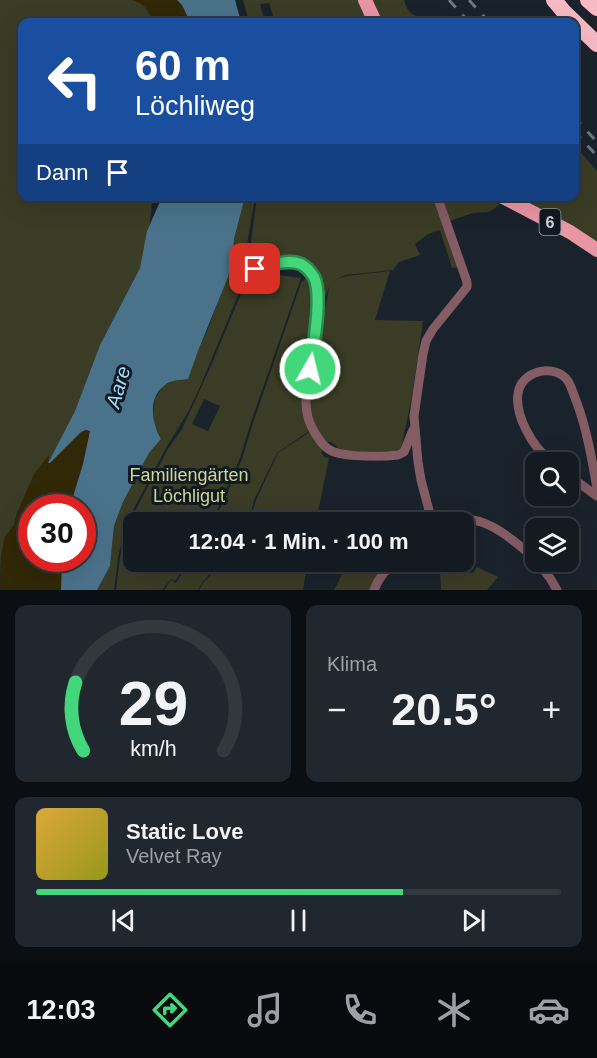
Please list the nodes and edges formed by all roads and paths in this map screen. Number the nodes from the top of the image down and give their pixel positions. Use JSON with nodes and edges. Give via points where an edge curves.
{"nodes":[{"id":1,"x":365,"y":0,"type":"edge"},
{"id":2,"x":554,"y":0,"type":"edge"},
{"id":3,"x":565,"y":0,"type":"edge"},
{"id":4,"x":588,"y":0,"type":"edge"},
{"id":5,"x":597,"y":8,"type":"edge"},
{"id":6,"x":373,"y":18,"type":"edge"},
{"id":7,"x":570,"y":18,"type":"edge"},
{"id":8,"x":579,"y":27,"type":"edge"},
{"id":9,"x":597,"y":28,"type":"edge"},
{"id":10,"x":597,"y":44,"type":"edge"},
{"id":11,"x":439,"y":201,"type":"edge"},
{"id":12,"x":511,"y":201,"type":"edge"},
{"id":13,"x":597,"y":250,"type":"edge"},
{"id":14,"x":255,"y":269,"type":"dead end"},
{"id":15,"x":414,"y":427,"type":"junction"},
{"id":16,"x":541,"y":452,"type":"edge"},
{"id":17,"x":579,"y":483,"type":"edge"},
{"id":18,"x":597,"y":488,"type":"edge"},
{"id":19,"x":597,"y":496,"type":"edge"},
{"id":20,"x":430,"y":512,"type":"edge"},
{"id":21,"x":474,"y":520,"type":"edge"},
{"id":22,"x":525,"y":550,"type":"edge"},
{"id":23,"x":384,"y":572,"type":"edge"},
{"id":24,"x":545,"y":572,"type":"edge"},
{"id":25,"x":374,"y":590,"type":"edge"},
{"id":26,"x":557,"y":590,"type":"edge"}],
"edges":[{"from":1,"to":6,"type":"main road"},
{"from":2,"to":7,"type":"highway"},
{"from":3,"to":9,"type":"highway"},
{"from":4,"to":5,"type":"highway"},
{"from":8,"to":10,"type":"highway"},
{"from":11,"to":15,"type":"street","via":[[467,287],[426,341]]},
{"from":12,"to":13,"type":"main road","number":"6"},
{"from":14,"to":15,"type":"street","via":[[294,263],[308,269],[314,277],[316,322],[306,403],[312,429],[326,448],[340,454],[398,455],[404,452]]},
{"from":15,"to":20,"type":"street"},
{"from":16,"to":18,"type":"street","via":[[521,417],[519,390],[532,374],[553,371],[570,385],[585,429]]},
{"from":17,"to":19,"type":"street"},
{"from":21,"to":22,"type":"street"},
{"from":23,"to":25,"type":"street"},
{"from":24,"to":26,"type":"street"}]}
